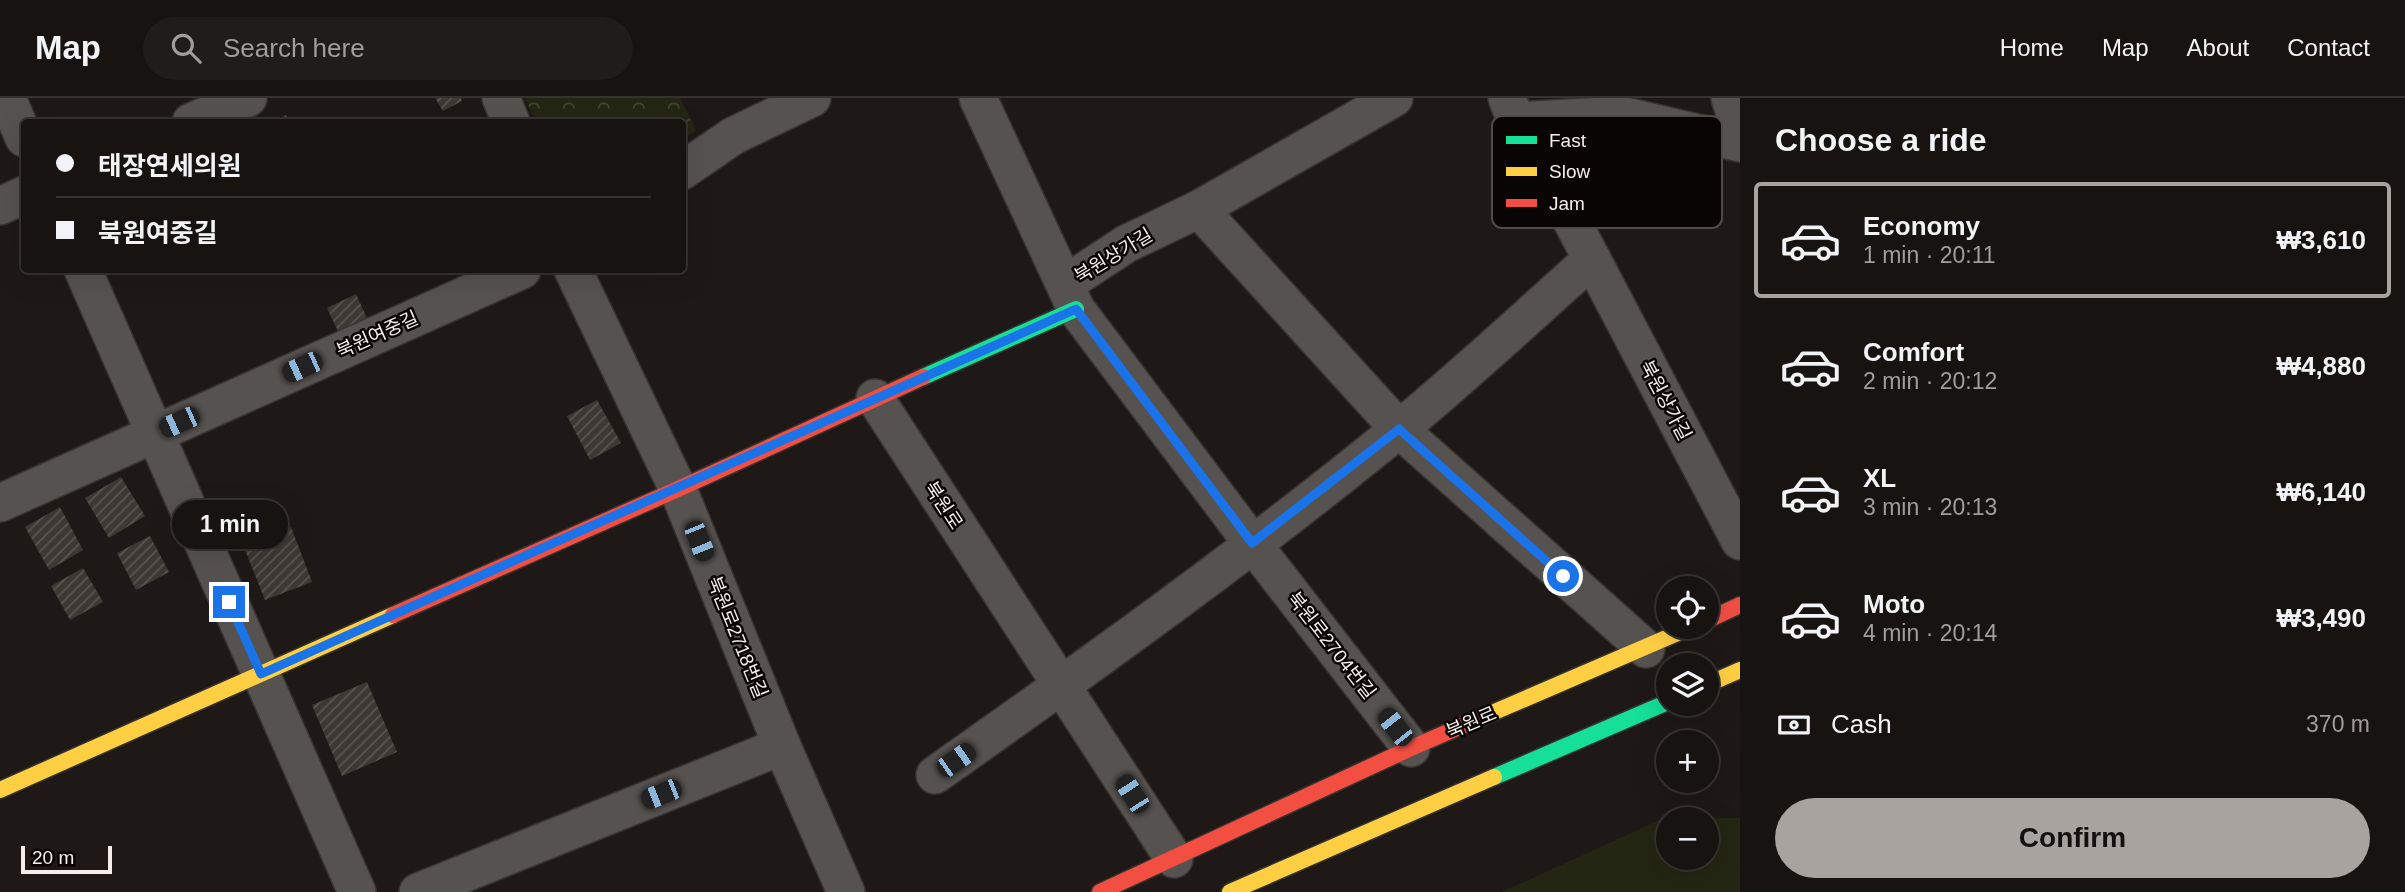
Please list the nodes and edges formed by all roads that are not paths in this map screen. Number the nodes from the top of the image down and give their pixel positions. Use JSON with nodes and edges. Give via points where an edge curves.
{"nodes":[{"id":1,"x":7,"y":98,"type":"edge"},
{"id":2,"x":248,"y":98,"type":"edge"},
{"id":3,"x":501,"y":98,"type":"edge"},
{"id":4,"x":812,"y":98,"type":"edge"},
{"id":5,"x":978,"y":98,"type":"edge"},
{"id":6,"x":1394,"y":98,"type":"edge"},
{"id":7,"x":1730,"y":98,"type":"edge"},
{"id":8,"x":1511,"y":110,"type":"edge"},
{"id":9,"x":1629,"y":116,"type":"edge"},
{"id":10,"x":198,"y":119,"type":"edge"},
{"id":11,"x":510,"y":119,"type":"edge"},
{"id":12,"x":1740,"y":129,"type":"edge"},
{"id":13,"x":21,"y":131,"type":"edge"},
{"id":14,"x":1722,"y":139,"type":"edge"},
{"id":15,"x":1740,"y":143,"type":"edge"},
{"id":16,"x":686,"y":167,"type":"edge"},
{"id":17,"x":21,"y":196,"type":"edge"},
{"id":18,"x":0,"y":206,"type":"edge"},
{"id":19,"x":1199,"y":209,"type":"junction"},
{"id":20,"x":1576,"y":228,"type":"edge"},
{"id":21,"x":1592,"y":259,"type":"junction"},
{"id":22,"x":84,"y":273,"type":"edge"},
{"id":23,"x":515,"y":273,"type":"edge"},
{"id":24,"x":574,"y":273,"type":"edge"},
{"id":25,"x":1070,"y":296,"type":"junction"},
{"id":26,"x":875,"y":398,"type":"junction"},
{"id":27,"x":1399,"y":429,"type":"junction"},
{"id":28,"x":155,"y":433,"type":"junction"},
{"id":29,"x":678,"y":489,"type":"junction"},
{"id":30,"x":0,"y":503,"type":"edge"},
{"id":31,"x":1740,"y":541,"type":"edge"},
{"id":32,"x":1252,"y":543,"type":"junction"},
{"id":33,"x":1740,"y":605,"type":"edge"},
{"id":34,"x":1719,"y":615,"type":"edge"},
{"id":35,"x":1667,"y":639,"type":"edge"},
{"id":36,"x":1646,"y":649,"type":"junction"},
{"id":37,"x":1740,"y":670,"type":"edge"},
{"id":38,"x":261,"y":674,"type":"junction"},
{"id":39,"x":1719,"y":679,"type":"edge"},
{"id":40,"x":1062,"y":685,"type":"junction"},
{"id":41,"x":1656,"y":707,"type":"edge"},
{"id":42,"x":782,"y":746,"type":"junction"},
{"id":43,"x":1411,"y":747,"type":"junction"},
{"id":44,"x":935,"y":775,"type":"dead end"},
{"id":45,"x":0,"y":790,"type":"edge"},
{"id":46,"x":1174,"y":859,"type":"junction"},
{"id":47,"x":357,"y":892,"type":"edge"},
{"id":48,"x":418,"y":892,"type":"edge"},
{"id":49,"x":846,"y":892,"type":"edge"},
{"id":50,"x":1100,"y":892,"type":"edge"},
{"id":51,"x":1230,"y":892,"type":"edge"}],
"edges":[{"from":1,"to":13,"type":"street"},
{"from":2,"to":10,"type":"street"},
{"from":3,"to":11,"type":"street"},
{"from":4,"to":16,"type":"street","via":[[733,136]]},
{"from":5,"to":25,"type":"street","name":"북원로2704번길"},
{"from":6,"to":19,"type":"street","name":"북원상가길"},
{"from":7,"to":12,"type":"street"},
{"from":8,"to":9,"type":"street"},
{"from":14,"to":15,"type":"street"},
{"from":17,"to":18,"type":"street"},
{"from":19,"to":25,"type":"street","name":"북원상가길","via":[[1126,244]]},
{"from":19,"to":27,"type":"street"},
{"from":20,"to":21,"type":"street","name":"북원상가길"},
{"from":21,"to":27,"type":"street"},
{"from":21,"to":31,"type":"street","name":"북원상가길"},
{"from":22,"to":28,"type":"street"},
{"from":23,"to":28,"type":"street","name":"북원여중길"},
{"from":24,"to":29,"type":"street","name":"북원로2718번길"},
{"from":25,"to":26,"type":"street"},
{"from":25,"to":32,"type":"street","name":"북원로2704번길"},
{"from":26,"to":29,"type":"street"},
{"from":26,"to":40,"type":"street","name":"북원로"},
{"from":27,"to":32,"type":"street"},
{"from":27,"to":36,"type":"street"},
{"from":28,"to":30,"type":"street","name":"북원여중길"},
{"from":28,"to":38,"type":"street"},
{"from":29,"to":38,"type":"street"},
{"from":29,"to":42,"type":"street","name":"북원로2718번길"},
{"from":32,"to":40,"type":"street"},
{"from":32,"to":43,"type":"street","name":"북원로2704번길"},
{"from":33,"to":34,"type":"street"},
{"from":35,"to":36,"type":"street","name":"북원로"},
{"from":36,"to":43,"type":"street","name":"북원로"},
{"from":37,"to":39,"type":"street"},
{"from":38,"to":45,"type":"street"},
{"from":38,"to":47,"type":"street"},
{"from":40,"to":44,"type":"street"},
{"from":40,"to":46,"type":"street","name":"북원로"},
{"from":41,"to":51,"type":"street"},
{"from":42,"to":48,"type":"street"},
{"from":42,"to":49,"type":"street","name":"북원로2718번길"},
{"from":43,"to":46,"type":"street","name":"북원로"},
{"from":46,"to":50,"type":"street","name":"북원로"}]}
